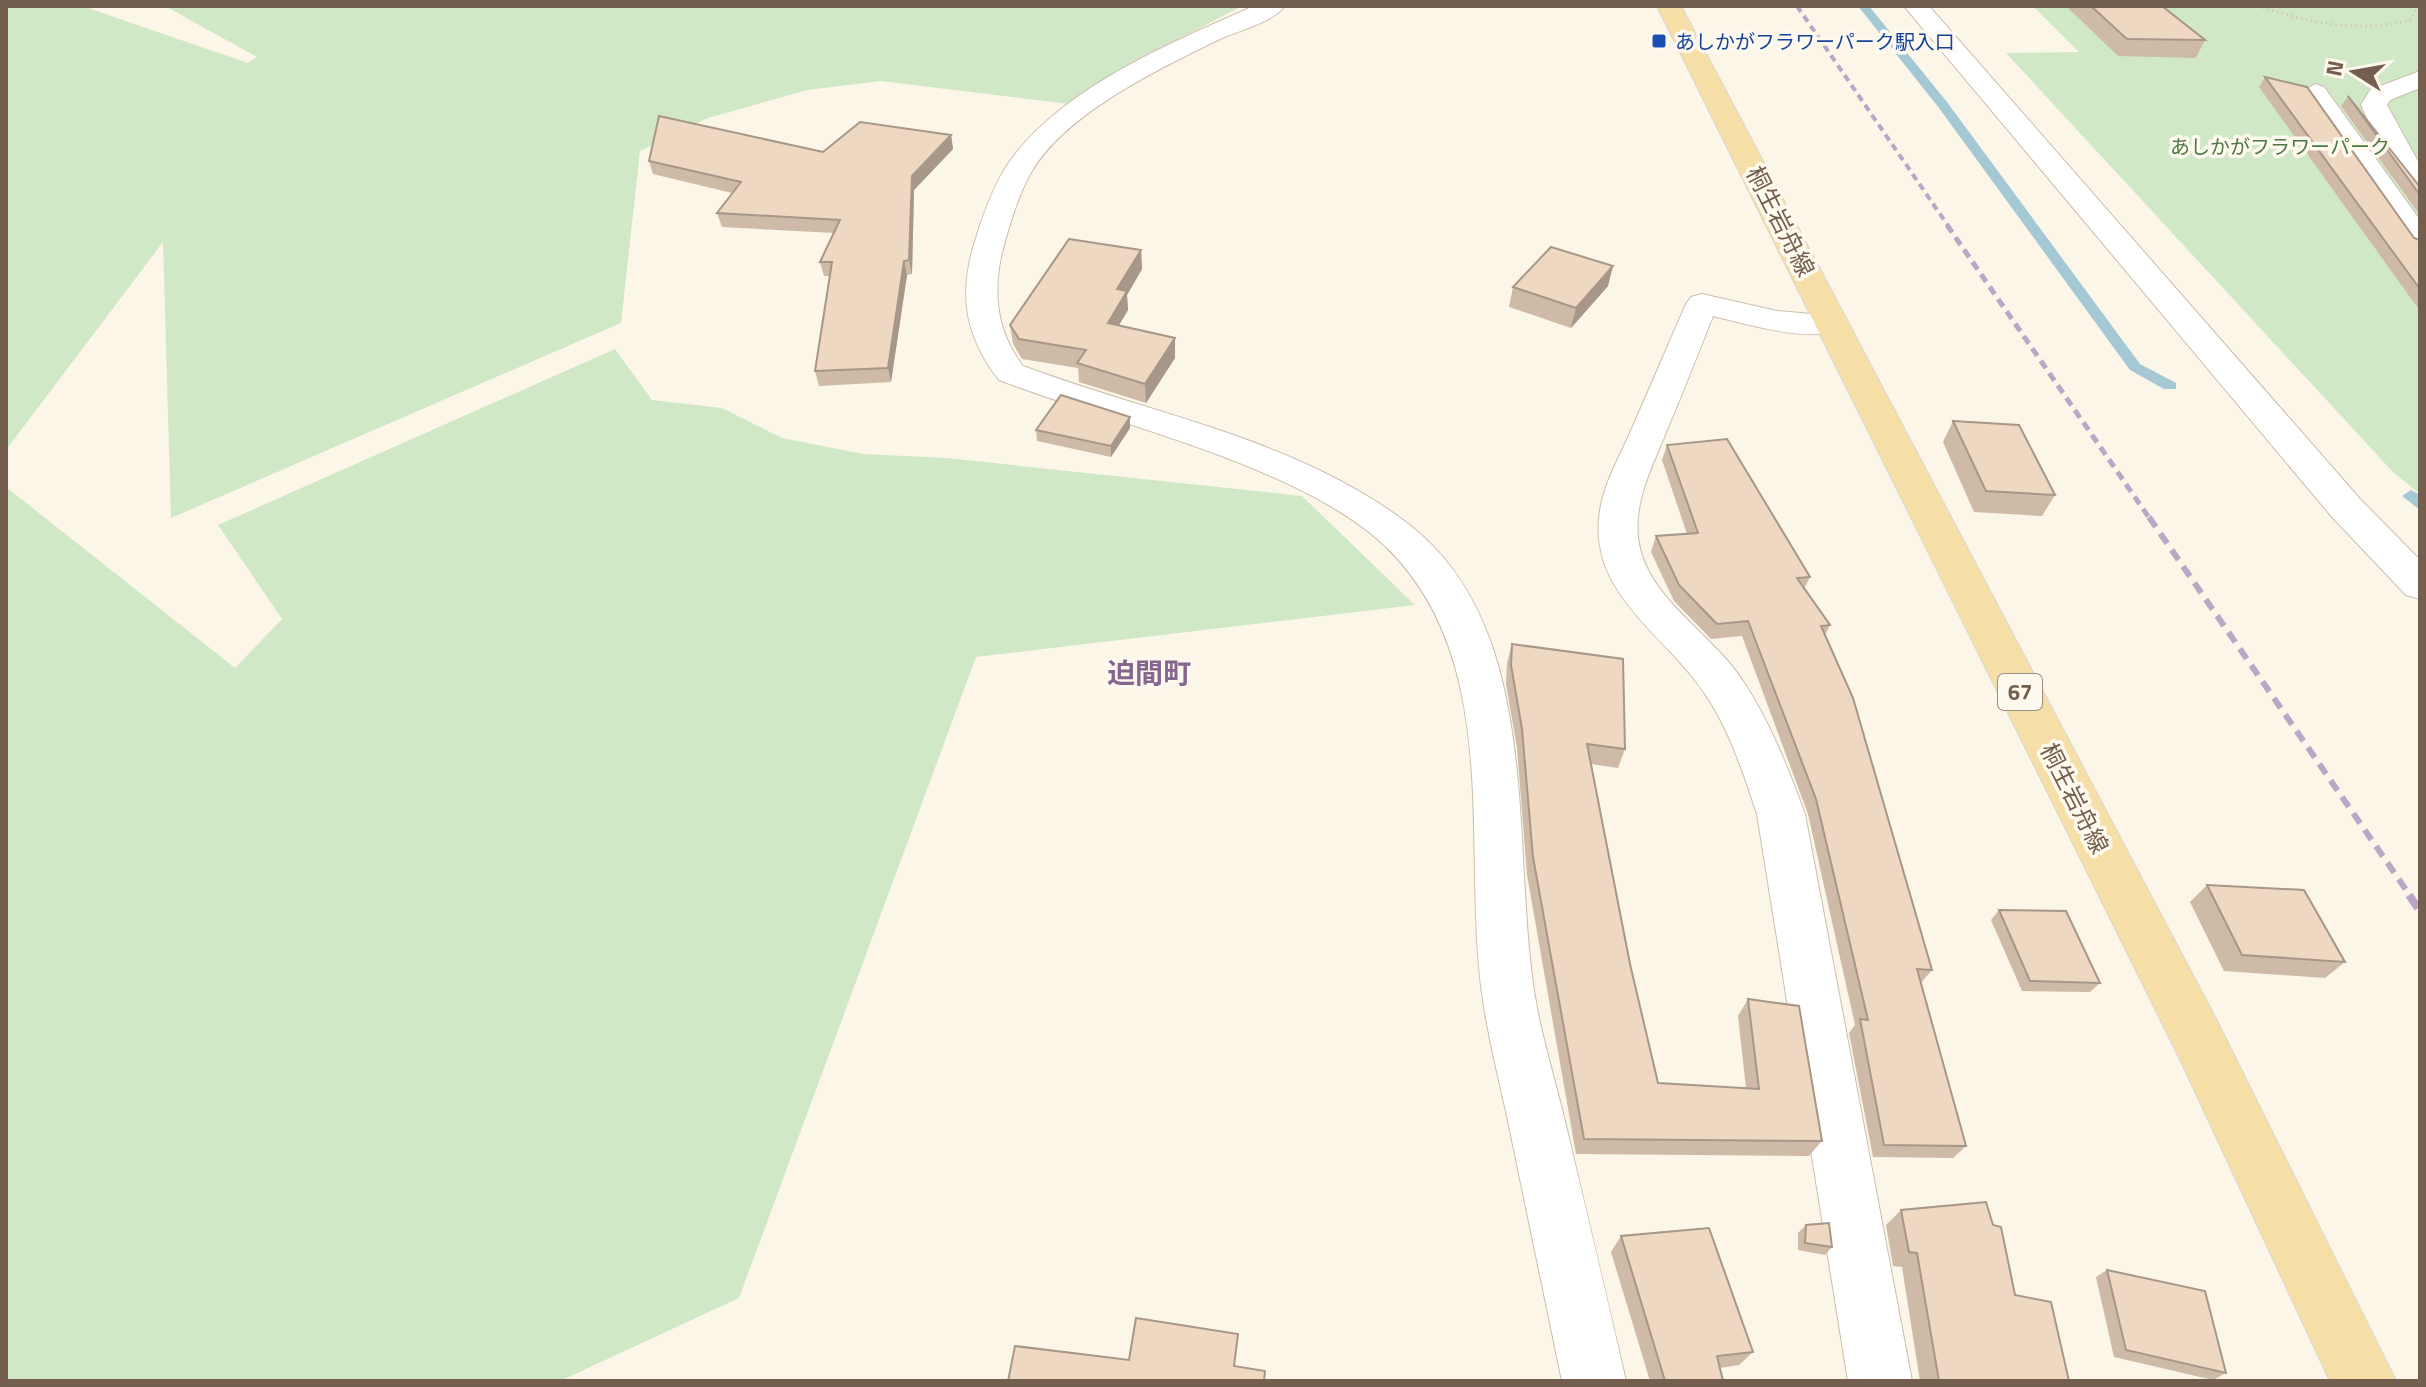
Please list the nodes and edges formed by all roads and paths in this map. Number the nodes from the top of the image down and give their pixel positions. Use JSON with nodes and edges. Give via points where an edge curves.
{"nodes":[{"id":1,"x":1273,"y":6,"type":"edge"},
{"id":2,"x":1669,"y":6,"type":"edge"},
{"id":3,"x":1916,"y":6,"type":"edge"},
{"id":4,"x":2258,"y":6,"type":"edge"},
{"id":5,"x":2418,"y":6,"type":"edge"},
{"id":6,"x":2420,"y":79,"type":"edge"},
{"id":7,"x":2374,"y":105,"type":"junction"},
{"id":8,"x":2420,"y":181,"type":"edge"},
{"id":9,"x":2420,"y":241,"type":"edge"},
{"id":10,"x":1833,"y":324,"type":"junction"},
{"id":11,"x":2420,"y":585,"type":"edge"},
{"id":12,"x":1594,"y":1381,"type":"edge"},
{"id":13,"x":1880,"y":1381,"type":"edge"},
{"id":14,"x":2364,"y":1381,"type":"edge"}],
"edges":[{"from":1,"to":12,"type":"street","via":[[1145,68],[1051,134],[1022,165],[980,277],[985,332],[1011,373],[1264,462],[1332,494],[1383,526],[1431,567],[1455,607],[1478,675],[1494,749],[1508,992]]},
{"from":2,"to":10,"type":"main road","name":"桐生岩舟線","number":"67"},
{"from":3,"to":11,"type":"street","via":[[2346,508]]},
{"from":4,"to":5,"type":"path","via":[[2333,24],[2378,26],[2410,20]]},
{"from":6,"to":7,"type":"street","via":[[2379,95]]},
{"from":7,"to":8,"type":"street","via":[[2407,168]]},
{"from":7,"to":9,"type":"street","via":[[2304,88]]},
{"from":10,"to":13,"type":"street","via":[[1777,321],[1702,304],[1627,484],[1620,554],[1629,581],[1733,701],[1763,758],[1781,814]]},
{"from":10,"to":14,"type":"main road","name":"桐生岩舟線","number":"67","via":[[2197,1037]]}]}
